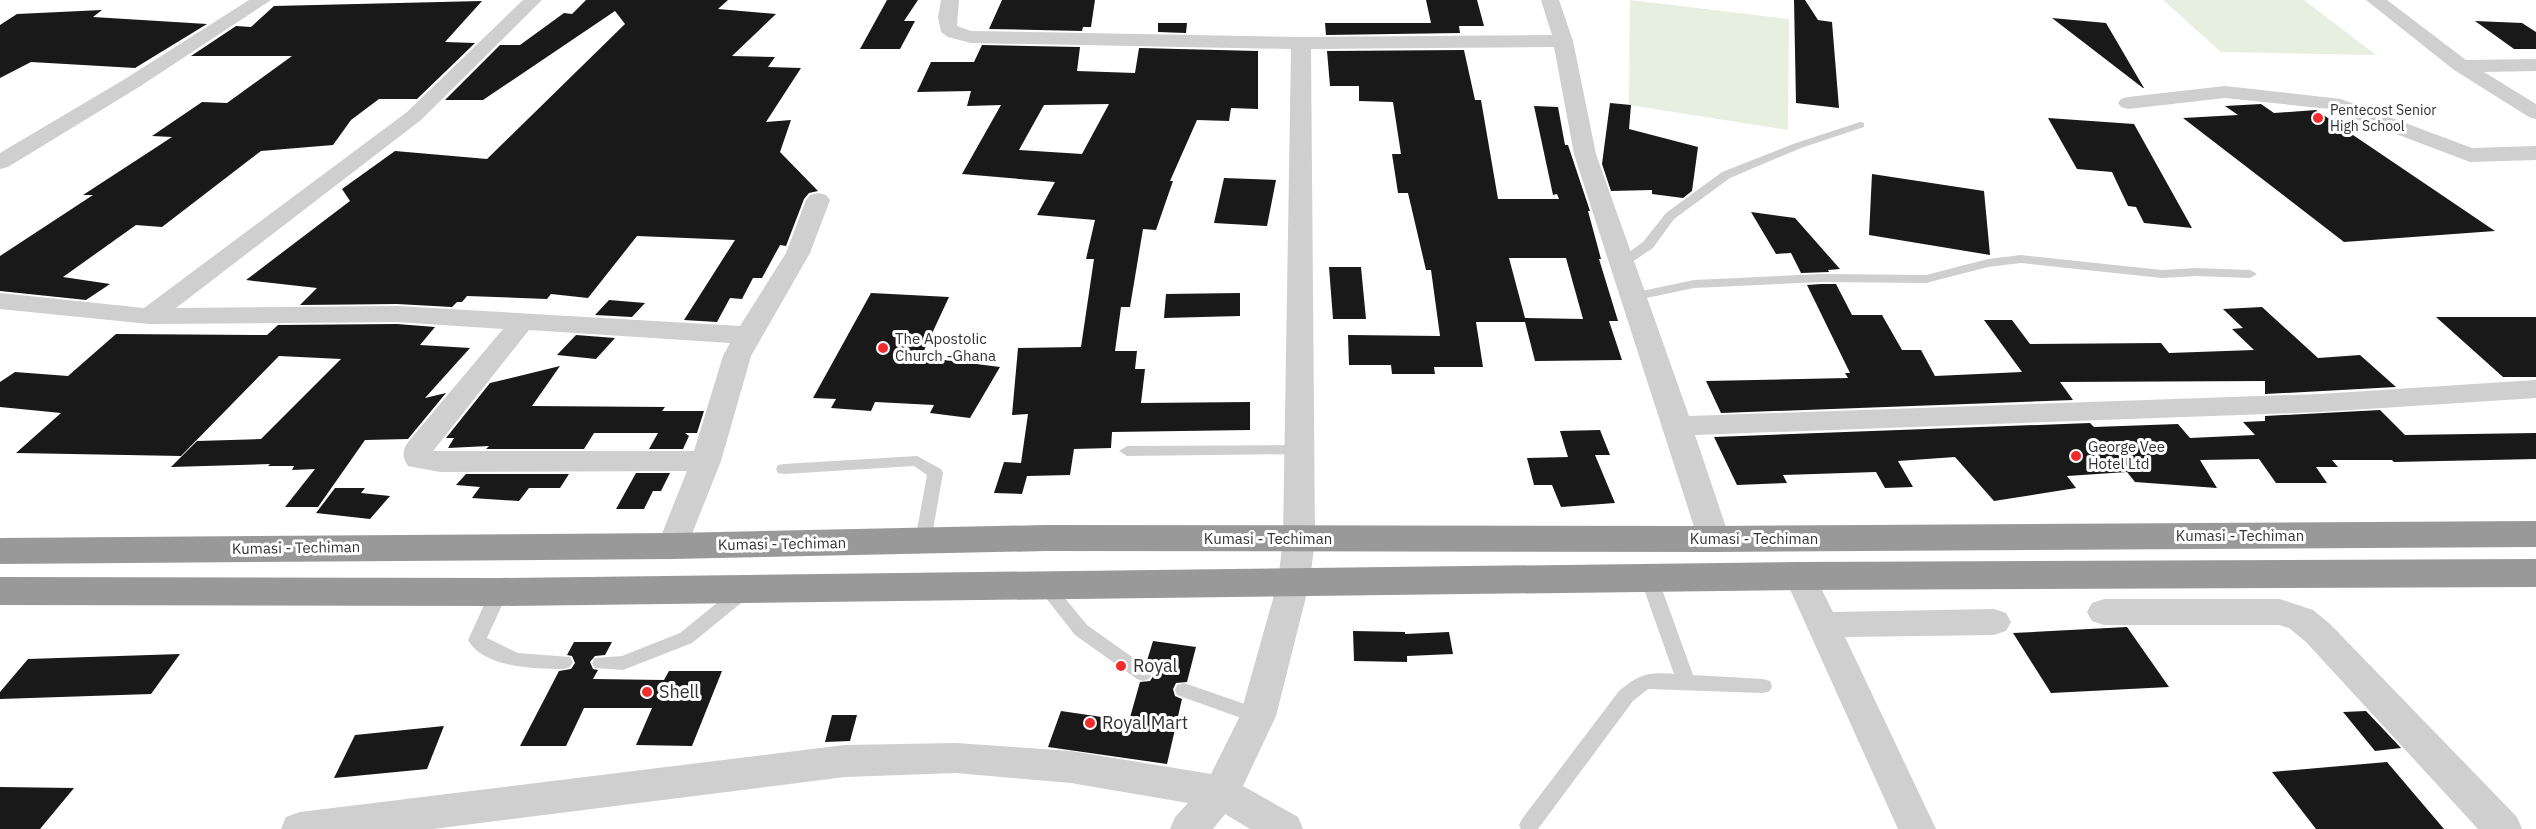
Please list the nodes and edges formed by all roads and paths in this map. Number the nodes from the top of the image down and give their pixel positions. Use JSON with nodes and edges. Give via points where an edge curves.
{"nodes":[{"id":1,"x":262,"y":0,"type":"edge"},
{"id":2,"x":533,"y":0,"type":"edge"},
{"id":3,"x":950,"y":0,"type":"edge"},
{"id":4,"x":1550,"y":0,"type":"edge"},
{"id":5,"x":2375,"y":0,"type":"edge"},
{"id":6,"x":1563,"y":41,"type":"junction"},
{"id":7,"x":1301,"y":43,"type":"junction"},
{"id":8,"x":2536,"y":65,"type":"edge"},
{"id":9,"x":2461,"y":66,"type":"junction"},
{"id":10,"x":2128,"y":103,"type":"dead end"},
{"id":11,"x":2536,"y":113,"type":"edge"},
{"id":12,"x":1860,"y":125,"type":"dead end"},
{"id":13,"x":2536,"y":153,"type":"edge"},
{"id":14,"x":0,"y":162,"type":"edge"},
{"id":15,"x":818,"y":200,"type":"dead end"},
{"id":16,"x":1621,"y":263,"type":"junction"},
{"id":17,"x":2250,"y":274,"type":"dead end"},
{"id":18,"x":1632,"y":297,"type":"junction"},
{"id":19,"x":0,"y":301,"type":"edge"},
{"id":20,"x":149,"y":316,"type":"junction"},
{"id":21,"x":522,"y":322,"type":"junction"},
{"id":22,"x":748,"y":334,"type":"junction"},
{"id":23,"x":2536,"y":389,"type":"edge"},
{"id":24,"x":1678,"y":426,"type":"junction"},
{"id":25,"x":1298,"y":450,"type":"junction"},
{"id":26,"x":1127,"y":451,"type":"dead end"},
{"id":27,"x":706,"y":461,"type":"junction"},
{"id":28,"x":784,"y":469,"type":"dead end"},
{"id":29,"x":2536,"y":534,"type":"edge"},
{"id":30,"x":1299,"y":539,"type":"junction"},
{"id":31,"x":1714,"y":539,"type":"junction"},
{"id":32,"x":924,"y":541,"type":"junction"},
{"id":33,"x":673,"y":546,"type":"junction"},
{"id":34,"x":0,"y":551,"type":"edge"},
{"id":35,"x":2536,"y":573,"type":"edge"},
{"id":36,"x":1800,"y":576,"type":"junction"},
{"id":37,"x":1649,"y":578,"type":"junction"},
{"id":38,"x":1294,"y":581,"type":"junction"},
{"id":39,"x":1043,"y":584,"type":"junction"},
{"id":40,"x":748,"y":588,"type":"junction"},
{"id":41,"x":0,"y":591,"type":"edge"},
{"id":42,"x":500,"y":592,"type":"junction"},
{"id":43,"x":2104,"y":612,"type":"dead end"},
{"id":44,"x":1994,"y":622,"type":"dead end"},
{"id":45,"x":1821,"y":625,"type":"junction"},
{"id":46,"x":564,"y":662,"type":"dead end"},
{"id":47,"x":601,"y":663,"type":"dead end"},
{"id":48,"x":1143,"y":674,"type":"dead end"},
{"id":49,"x":1687,"y":683,"type":"junction"},
{"id":50,"x":1763,"y":686,"type":"dead end"},
{"id":51,"x":1184,"y":690,"type":"dead end"},
{"id":52,"x":1258,"y":716,"type":"junction"},
{"id":53,"x":1221,"y":792,"type":"junction"},
{"id":54,"x":1529,"y":825,"type":"dead end"},
{"id":55,"x":300,"y":829,"type":"edge"},
{"id":56,"x":1188,"y":829,"type":"edge"},
{"id":57,"x":1284,"y":829,"type":"edge"},
{"id":58,"x":1917,"y":829,"type":"edge"},
{"id":59,"x":2503,"y":829,"type":"edge"}],
"edges":[{"from":1,"to":14,"type":"street"},
{"from":2,"to":20,"type":"street","via":[[414,116]]},
{"from":3,"to":7,"type":"street","via":[[948,28],[971,38]]},
{"from":4,"to":6,"type":"street"},
{"from":5,"to":9,"type":"street"},
{"from":6,"to":7,"type":"street"},
{"from":6,"to":16,"type":"street","via":[[1585,154]]},
{"from":7,"to":25,"type":"street"},
{"from":8,"to":9,"type":"street"},
{"from":9,"to":11,"type":"street"},
{"from":10,"to":13,"type":"street","via":[[2225,92],[2334,104],[2470,155]]},
{"from":12,"to":16,"type":"lane","via":[[1726,174],[1670,216],[1648,244]]},
{"from":15,"to":22,"type":"street","via":[[798,253]]},
{"from":16,"to":18,"type":"street"},
{"from":17,"to":18,"type":"lane","via":[[2162,274],[2021,259],[1926,279],[1710,283]]},
{"from":18,"to":24,"type":"street"},
{"from":19,"to":20,"type":"street"},
{"from":20,"to":21,"type":"street","via":[[398,314]]},
{"from":21,"to":22,"type":"street"},
{"from":21,"to":27,"type":"street","via":[[418,449],[418,459]]},
{"from":22,"to":27,"type":"street","via":[[737,356]]},
{"from":23,"to":24,"type":"street","via":[[2320,403]]},
{"from":24,"to":31,"type":"street"},
{"from":25,"to":26,"type":"lane"},
{"from":25,"to":30,"type":"street"},
{"from":27,"to":33,"type":"street"},
{"from":28,"to":32,"type":"lane","via":[[917,461],[935,473]]},
{"from":29,"to":31,"type":"highway","name":"Kumasi - Techiman"},
{"from":30,"to":31,"type":"highway","name":"Kumasi - Techiman"},
{"from":30,"to":32,"type":"highway","name":"Kumasi - Techiman"},
{"from":30,"to":38,"type":"street"},
{"from":32,"to":33,"type":"highway","name":"Kumasi - Techiman"},
{"from":33,"to":34,"type":"highway","name":"Kumasi - Techiman"},
{"from":35,"to":36,"type":"highway"},
{"from":36,"to":37,"type":"highway"},
{"from":36,"to":45,"type":"street"},
{"from":37,"to":38,"type":"highway"},
{"from":37,"to":49,"type":"lane"},
{"from":38,"to":39,"type":"highway"},
{"from":38,"to":52,"type":"street"},
{"from":39,"to":40,"type":"highway"},
{"from":39,"to":48,"type":"lane","via":[[1080,630]]},
{"from":40,"to":42,"type":"highway"},
{"from":40,"to":47,"type":"lane","via":[[686,638],[623,663]]},
{"from":41,"to":42,"type":"highway"},
{"from":42,"to":46,"type":"lane","via":[[477,640],[500,656],[521,662]]},
{"from":43,"to":59,"type":"street","via":[[2280,612],[2301,619]]},
{"from":44,"to":45,"type":"street"},
{"from":45,"to":58,"type":"street"},
{"from":49,"to":50,"type":"lane"},
{"from":49,"to":54,"type":"lane","via":[[1643,682],[1626,696]]},
{"from":51,"to":52,"type":"lane"},
{"from":52,"to":53,"type":"street"},
{"from":53,"to":55,"type":"street","via":[[1071,767],[990,760],[845,761]]},
{"from":53,"to":56,"type":"street"},
{"from":53,"to":57,"type":"street"}]}
